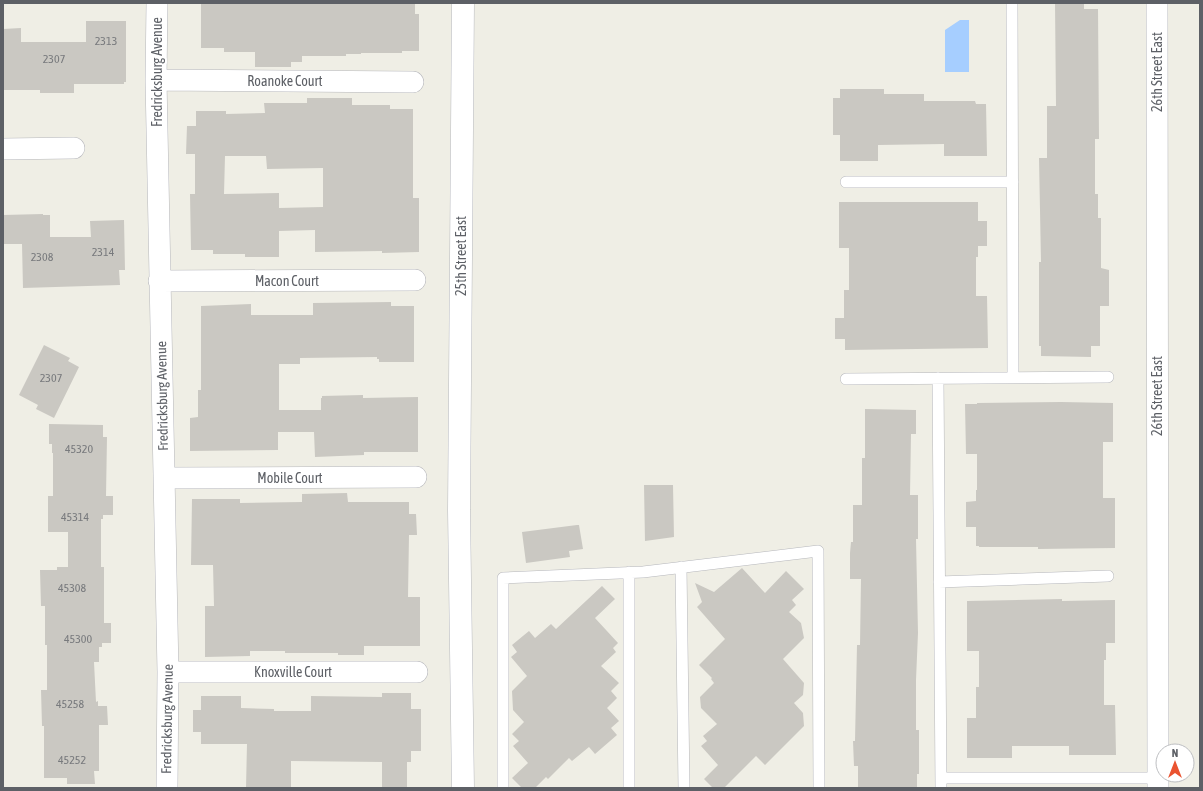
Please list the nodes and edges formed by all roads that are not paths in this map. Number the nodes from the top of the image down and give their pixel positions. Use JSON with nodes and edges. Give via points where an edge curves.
{"nodes":[{"id":1,"x":157,"y":3,"type":"edge"},
{"id":2,"x":463,"y":3,"type":"edge"},
{"id":3,"x":1012,"y":3,"type":"edge"},
{"id":4,"x":1157,"y":3,"type":"edge"},
{"id":5,"x":156,"y":80,"type":"junction"},
{"id":6,"x":413,"y":82,"type":"dead end"},
{"id":7,"x":3,"y":148,"type":"edge"},
{"id":8,"x":74,"y":148,"type":"dead end"},
{"id":9,"x":846,"y":182,"type":"dead end"},
{"id":10,"x":1013,"y":182,"type":"junction"},
{"id":11,"x":414,"y":280,"type":"dead end"},
{"id":12,"x":159,"y":281,"type":"junction"},
{"id":13,"x":1108,"y":376,"type":"dead end"},
{"id":14,"x":938,"y":378,"type":"junction"},
{"id":15,"x":1013,"y":378,"type":"junction"},
{"id":16,"x":846,"y":379,"type":"dead end"},
{"id":17,"x":164,"y":478,"type":"junction"},
{"id":18,"x":416,"y":478,"type":"dead end"},
{"id":19,"x":681,"y":567,"type":"junction"},
{"id":20,"x":629,"y":572,"type":"junction"},
{"id":21,"x":1108,"y":576,"type":"dead end"},
{"id":22,"x":939,"y":582,"type":"junction"},
{"id":23,"x":168,"y":672,"type":"junction"},
{"id":24,"x":417,"y":672,"type":"dead end"},
{"id":25,"x":1158,"y":743,"type":"edge"},
{"id":26,"x":941,"y":783,"type":"edge"},
{"id":27,"x":1155,"y":783,"type":"edge"},
{"id":28,"x":167,"y":788,"type":"edge"},
{"id":29,"x":463,"y":788,"type":"edge"},
{"id":30,"x":503,"y":788,"type":"edge"},
{"id":31,"x":630,"y":788,"type":"edge"},
{"id":32,"x":684,"y":788,"type":"edge"},
{"id":33,"x":819,"y":788,"type":"edge"}],
"edges":[{"from":1,"to":5,"type":"street","name":"Fredricksburg Avenue"},
{"from":2,"to":29,"type":"street","name":"25th Street East","via":[[459,510]]},
{"from":3,"to":10,"type":"lane"},
{"from":4,"to":25,"type":"street","name":"26th Street East"},
{"from":5,"to":6,"type":"street","name":"Roanoke Court"},
{"from":5,"to":12,"type":"street","name":"Fredricksburg Avenue"},
{"from":7,"to":8,"type":"street"},
{"from":9,"to":10,"type":"lane"},
{"from":10,"to":15,"type":"lane"},
{"from":11,"to":12,"type":"street","name":"Macon Court"},
{"from":12,"to":17,"type":"street","name":"Fredricksburg Avenue"},
{"from":13,"to":15,"type":"lane"},
{"from":14,"to":15,"type":"lane"},
{"from":14,"to":16,"type":"lane"},
{"from":14,"to":22,"type":"lane"},
{"from":17,"to":18,"type":"street","name":"Mobile Court"},
{"from":17,"to":23,"type":"street","name":"Fredricksburg Avenue"},
{"from":19,"to":20,"type":"lane"},
{"from":19,"to":32,"type":"lane"},
{"from":19,"to":33,"type":"lane","via":[[818,551]]},
{"from":20,"to":30,"type":"lane","via":[[503,578]]},
{"from":20,"to":31,"type":"lane"},
{"from":21,"to":22,"type":"lane"},
{"from":22,"to":26,"type":"lane"},
{"from":23,"to":24,"type":"street","name":"Knoxville Court"},
{"from":23,"to":28,"type":"street","name":"Fredricksburg Avenue"},
{"from":26,"to":27,"type":"lane"}]}
